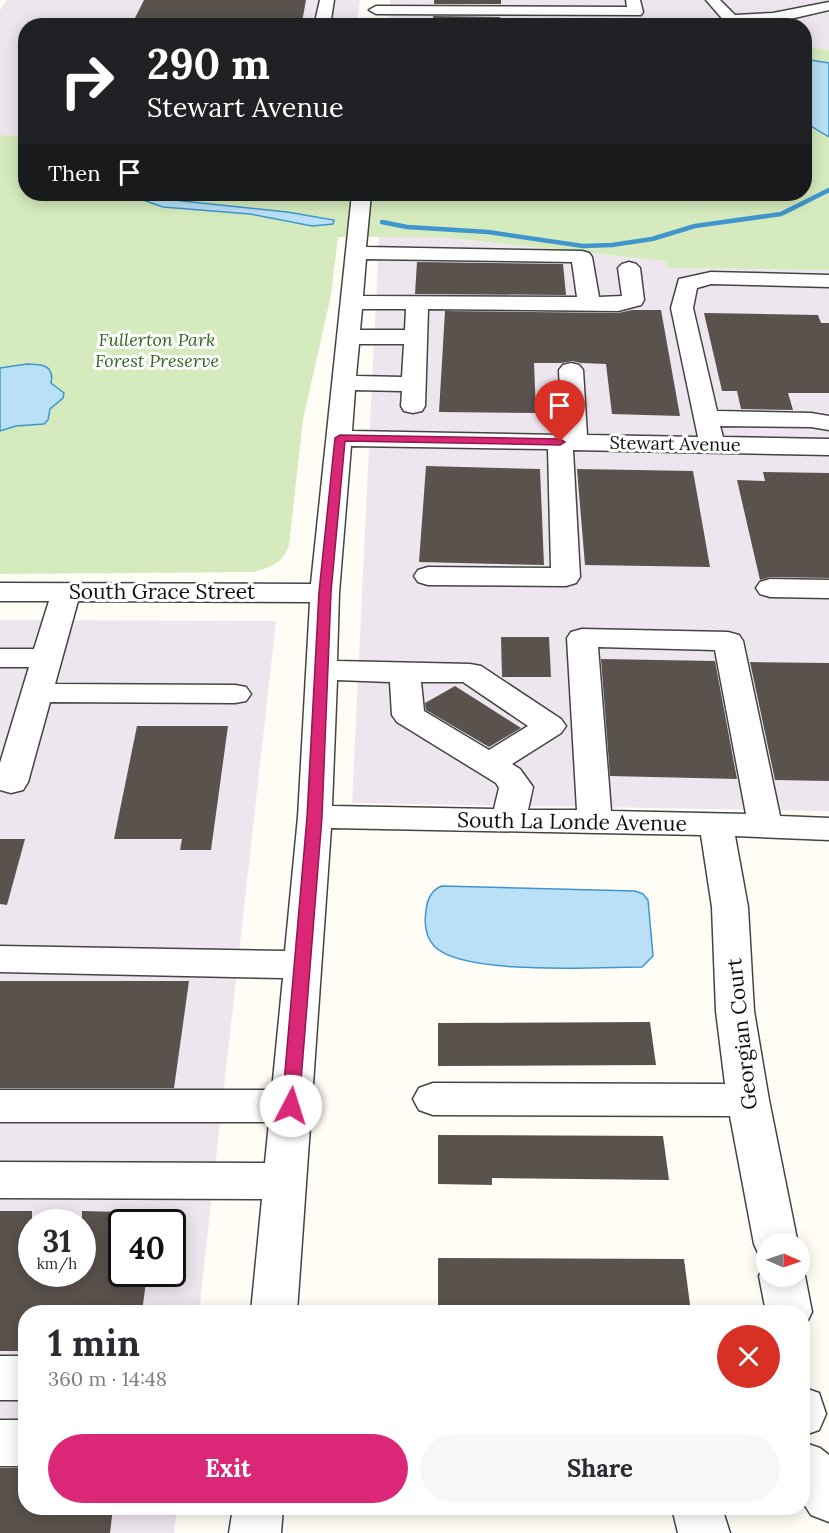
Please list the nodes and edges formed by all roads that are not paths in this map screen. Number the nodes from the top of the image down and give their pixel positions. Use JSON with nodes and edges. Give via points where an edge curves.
{"nodes":[{"id":1,"x":327,"y":0,"type":"edge"},
{"id":2,"x":633,"y":0,"type":"edge"},
{"id":3,"x":713,"y":1,"type":"edge"},
{"id":4,"x":415,"y":5,"type":"edge"},
{"id":5,"x":829,"y":6,"type":"edge"},
{"id":6,"x":375,"y":13,"type":"edge"},
{"id":7,"x":324,"y":18,"type":"edge"},
{"id":8,"x":402,"y":18,"type":"edge"},
{"id":9,"x":414,"y":18,"type":"edge"},
{"id":10,"x":505,"y":18,"type":"edge"},
{"id":11,"x":729,"y":18,"type":"edge"},
{"id":12,"x":773,"y":18,"type":"edge"},
{"id":13,"x":360,"y":201,"type":"edge"},
{"id":14,"x":355,"y":253,"type":"junction"},
{"id":15,"x":629,"y":268,"type":"dead end"},
{"id":16,"x":829,"y":281,"type":"edge"},
{"id":17,"x":352,"y":302,"type":"junction"},
{"id":18,"x":417,"y":303,"type":"junction"},
{"id":19,"x":589,"y":305,"type":"junction"},
{"id":20,"x":349,"y":337,"type":"junction"},
{"id":21,"x":416,"y":338,"type":"junction"},
{"id":22,"x":571,"y":370,"type":"dead end"},
{"id":23,"x":345,"y":383,"type":"junction"},
{"id":24,"x":706,"y":418,"type":"junction"},
{"id":25,"x":829,"y":423,"type":"edge"},
{"id":26,"x":340,"y":438,"type":"junction"},
{"id":27,"x":568,"y":442,"type":"junction"},
{"id":28,"x":712,"y":445,"type":"junction"},
{"id":29,"x":829,"y":447,"type":"edge"},
{"id":30,"x":428,"y":576,"type":"dead end"},
{"id":31,"x":770,"y":588,"type":"dead end"},
{"id":32,"x":829,"y":589,"type":"edge"},
{"id":33,"x":0,"y":592,"type":"edge"},
{"id":34,"x":66,"y":592,"type":"junction"},
{"id":35,"x":325,"y":592,"type":"junction"},
{"id":36,"x":0,"y":658,"type":"edge"},
{"id":37,"x":47,"y":658,"type":"junction"},
{"id":38,"x":320,"y":670,"type":"junction"},
{"id":39,"x":405,"y":673,"type":"junction"},
{"id":40,"x":37,"y":693,"type":"junction"},
{"id":41,"x":236,"y":694,"type":"dead end"},
{"id":42,"x":489,"y":764,"type":"junction"},
{"id":43,"x":11,"y":782,"type":"dead end"},
{"id":44,"x":315,"y":817,"type":"junction"},
{"id":45,"x":509,"y":820,"type":"junction"},
{"id":46,"x":595,"y":822,"type":"junction"},
{"id":47,"x":716,"y":824,"type":"junction"},
{"id":48,"x":765,"y":826,"type":"junction"},
{"id":49,"x":829,"y":829,"type":"edge"},
{"id":50,"x":0,"y":959,"type":"edge"},
{"id":51,"x":302,"y":965,"type":"junction"},
{"id":52,"x":433,"y":1099,"type":"dead end"},
{"id":53,"x":748,"y":1100,"type":"junction"},
{"id":54,"x":0,"y":1106,"type":"edge"},
{"id":55,"x":291,"y":1106,"type":"junction"},
{"id":56,"x":0,"y":1180,"type":"edge"},
{"id":57,"x":285,"y":1181,"type":"junction"},
{"id":58,"x":774,"y":1233,"type":"edge"},
{"id":59,"x":784,"y":1287,"type":"edge"},
{"id":60,"x":275,"y":1305,"type":"edge"},
{"id":61,"x":788,"y":1305,"type":"edge"},
{"id":62,"x":0,"y":1378,"type":"edge"},
{"id":63,"x":18,"y":1378,"type":"edge"},
{"id":64,"x":0,"y":1443,"type":"edge"},
{"id":65,"x":18,"y":1443,"type":"edge"},
{"id":66,"x":810,"y":1471,"type":"edge"},
{"id":67,"x":829,"y":1498,"type":"edge"},
{"id":68,"x":257,"y":1515,"type":"edge"},
{"id":69,"x":699,"y":1515,"type":"edge"},
{"id":70,"x":255,"y":1533,"type":"edge"},
{"id":71,"x":704,"y":1533,"type":"edge"}],
"edges":[{"from":1,"to":7,"type":"street"},
{"from":2,"to":4,"type":"street","via":[[636,12]]},
{"from":3,"to":11,"type":"street"},
{"from":4,"to":6,"type":"street"},
{"from":5,"to":12,"type":"street"},
{"from":6,"to":8,"type":"street"},
{"from":9,"to":10,"type":"street"},
{"from":13,"to":14,"type":"street"},
{"from":14,"to":17,"type":"street"},
{"from":14,"to":19,"type":"street","via":[[582,257]]},
{"from":15,"to":19,"type":"street","via":[[633,300]]},
{"from":16,"to":24,"type":"street","via":[[711,278],[687,284],[682,308]]},
{"from":17,"to":18,"type":"street"},
{"from":17,"to":20,"type":"street"},
{"from":18,"to":19,"type":"street"},
{"from":18,"to":21,"type":"street"},
{"from":20,"to":21,"type":"street"},
{"from":20,"to":23,"type":"street"},
{"from":21,"to":23,"type":"street","via":[[413,395]]},
{"from":22,"to":27,"type":"street"},
{"from":23,"to":26,"type":"street"},
{"from":24,"to":25,"type":"street"},
{"from":24,"to":28,"type":"street"},
{"from":26,"to":27,"type":"street","name":"Stewart Avenue"},
{"from":26,"to":35,"type":"street"},
{"from":27,"to":28,"type":"street","name":"Stewart Avenue"},
{"from":27,"to":30,"type":"street","via":[[566,577]]},
{"from":28,"to":29,"type":"street","name":"Stewart Avenue"},
{"from":31,"to":32,"type":"street"},
{"from":33,"to":34,"type":"street","name":"South Grace Street"},
{"from":34,"to":35,"type":"street","name":"South Grace Street"},
{"from":34,"to":37,"type":"street"},
{"from":35,"to":38,"type":"street"},
{"from":36,"to":37,"type":"street"},
{"from":37,"to":40,"type":"street"},
{"from":38,"to":39,"type":"street"},
{"from":38,"to":44,"type":"street"},
{"from":39,"to":42,"type":"street","via":[[408,715]]},
{"from":39,"to":42,"type":"street","via":[[470,673],[550,726]]},
{"from":40,"to":41,"type":"street"},
{"from":40,"to":43,"type":"street"},
{"from":42,"to":45,"type":"street","via":[[508,776],[516,787]]},
{"from":44,"to":45,"type":"street","name":"South La Londe Avenue"},
{"from":44,"to":51,"type":"street"},
{"from":45,"to":46,"type":"street","name":"South La Londe Avenue"},
{"from":46,"to":47,"type":"street","name":"South La Londe Avenue"},
{"from":46,"to":48,"type":"street","via":[[582,638],[728,641]]},
{"from":47,"to":48,"type":"street","name":"South La Londe Avenue"},
{"from":47,"to":53,"type":"street","name":"Georgian Court","via":[[730,908],[735,1011]]},
{"from":48,"to":49,"type":"street","name":"South La Londe Avenue"},
{"from":50,"to":51,"type":"street"},
{"from":51,"to":55,"type":"street"},
{"from":52,"to":53,"type":"street"},
{"from":53,"to":58,"type":"street","name":"Georgian Court"},
{"from":54,"to":55,"type":"street"},
{"from":55,"to":57,"type":"street"},
{"from":56,"to":57,"type":"street"},
{"from":57,"to":60,"type":"street"},
{"from":59,"to":61,"type":"street"},
{"from":62,"to":63,"type":"street"},
{"from":64,"to":65,"type":"street"},
{"from":66,"to":67,"type":"street"},
{"from":68,"to":70,"type":"street"},
{"from":69,"to":71,"type":"street"}]}
